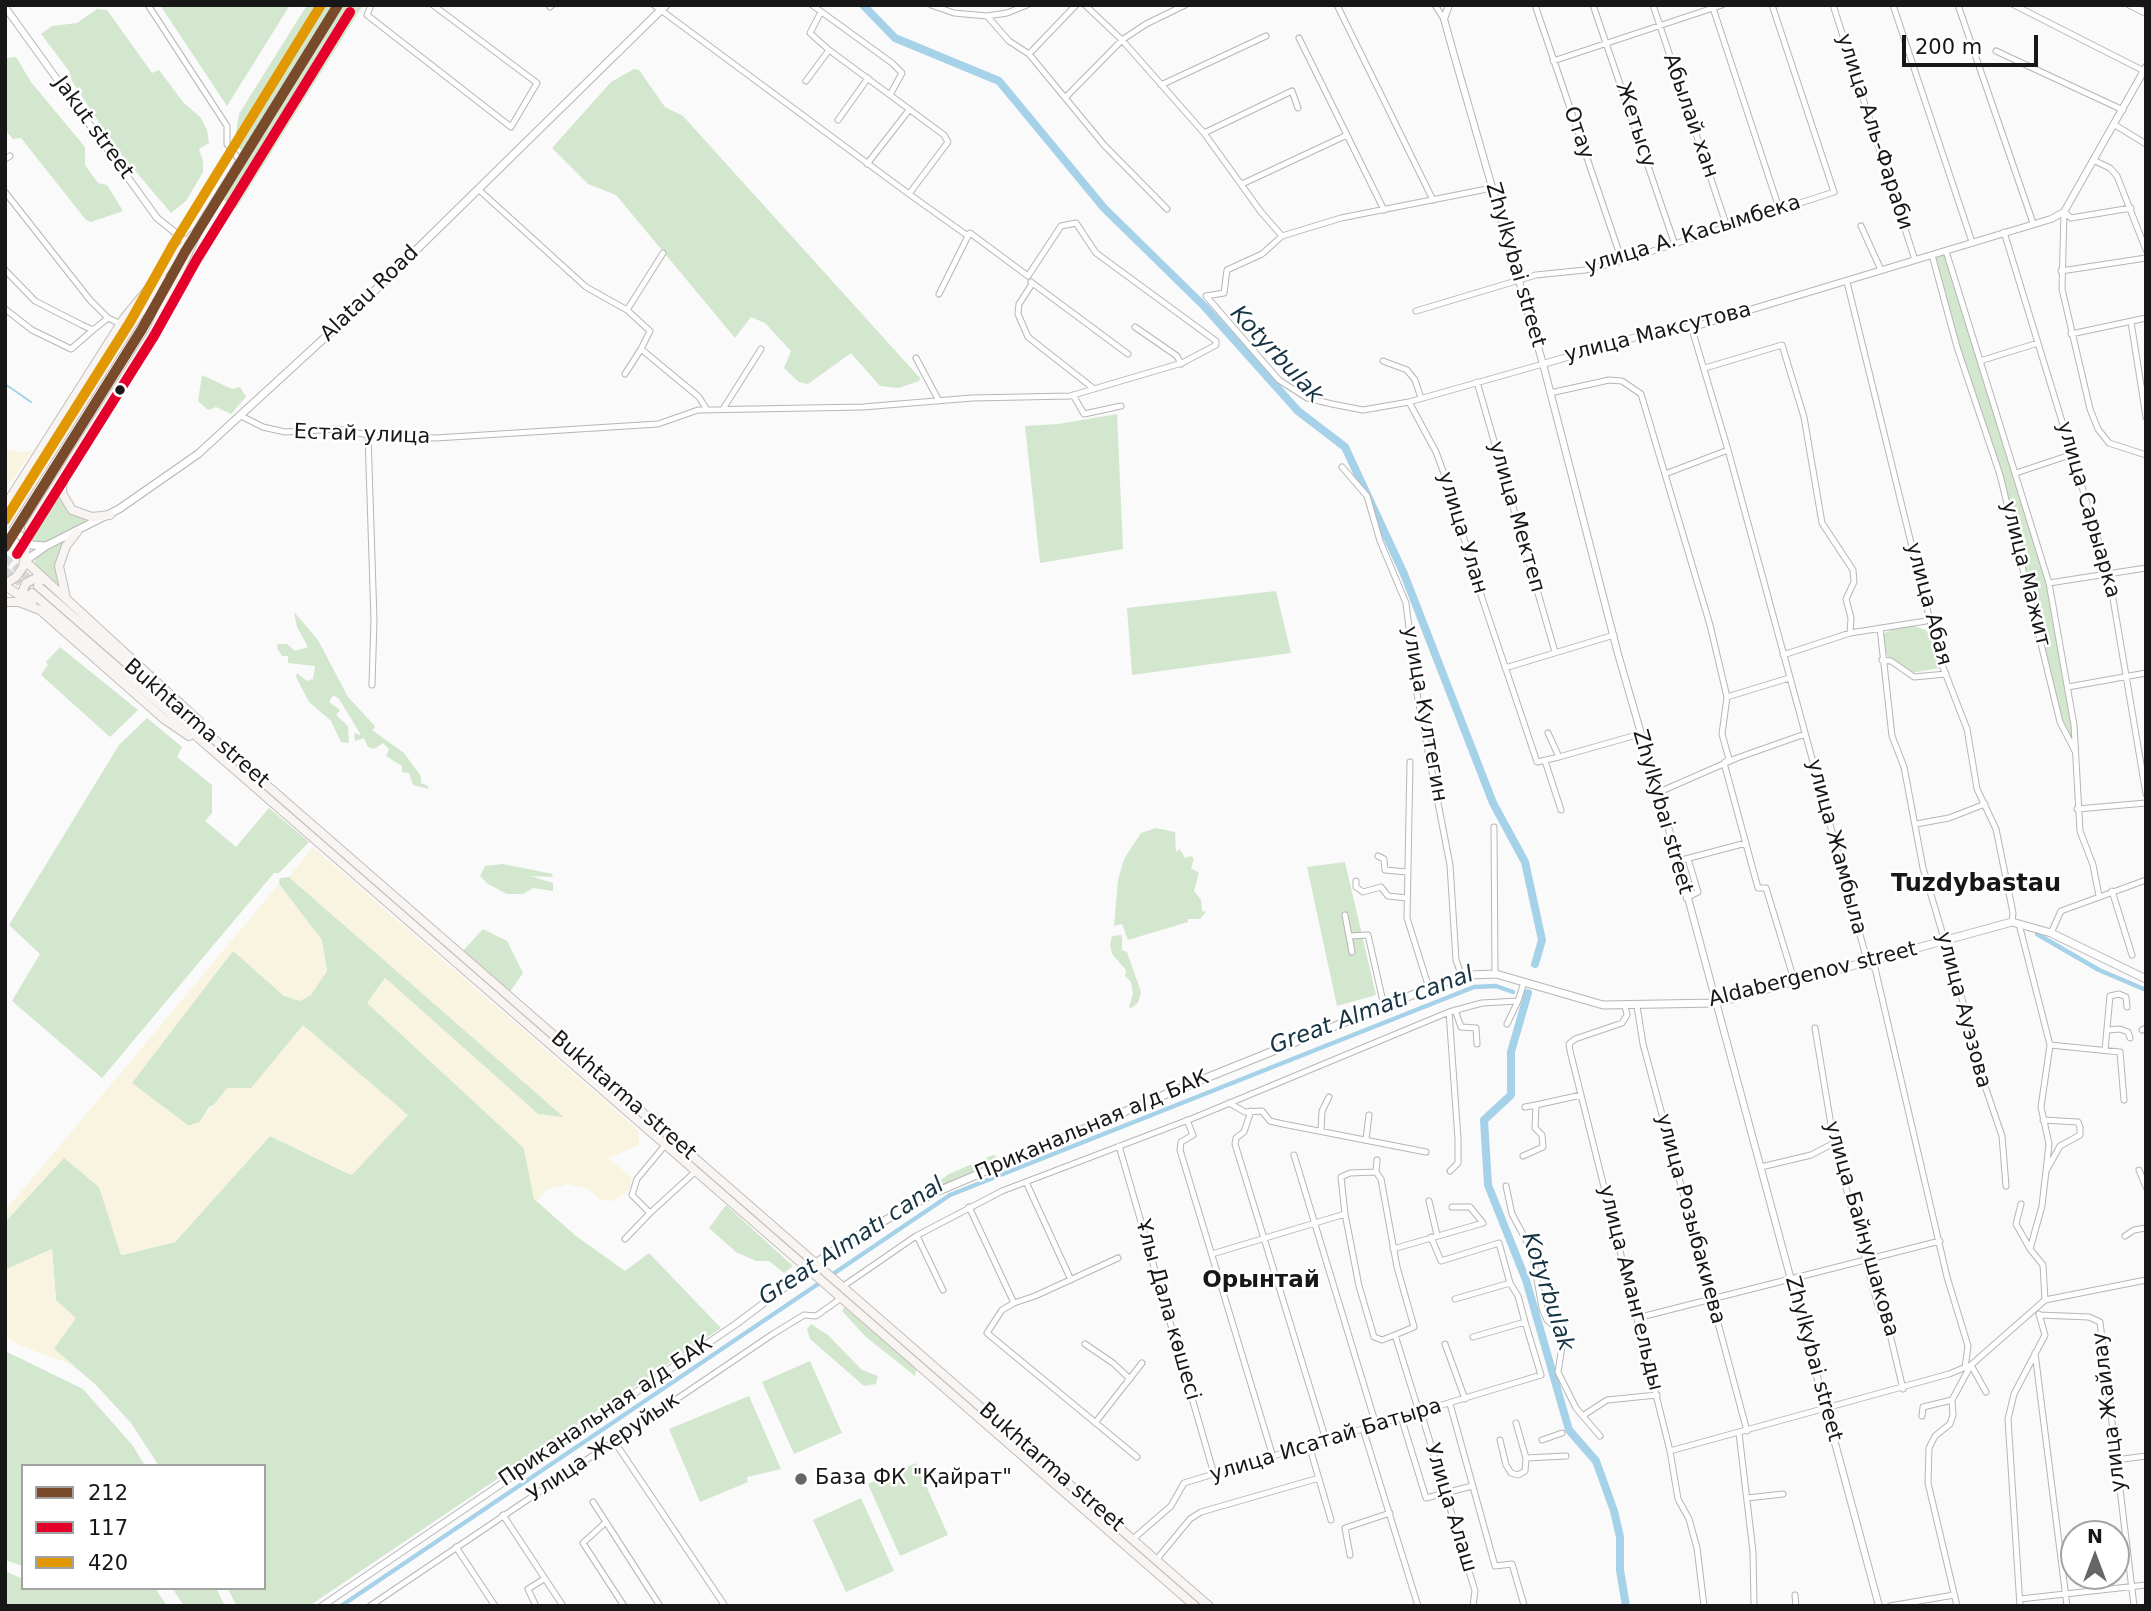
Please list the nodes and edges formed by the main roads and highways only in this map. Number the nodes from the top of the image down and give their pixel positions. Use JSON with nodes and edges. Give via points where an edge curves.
{"nodes":[{"id":1,"x":338,"y":5,"type":"edge"},
{"id":2,"x":660,"y":7,"type":"edge"},
{"id":3,"x":199,"y":228,"type":"junction"},
{"id":4,"x":185,"y":252,"type":"junction"},
{"id":5,"x":66,"y":466,"type":"junction"},
{"id":6,"x":17,"y":489,"type":"junction"},
{"id":7,"x":48,"y":495,"type":"junction"},
{"id":8,"x":5,"y":499,"type":"edge"},
{"id":9,"x":5,"y":506,"type":"edge"},
{"id":10,"x":110,"y":515,"type":"junction"},
{"id":11,"x":5,"y":526,"type":"edge"},
{"id":12,"x":77,"y":532,"type":"junction"},
{"id":13,"x":18,"y":534,"type":"junction"},
{"id":14,"x":26,"y":541,"type":"junction"},
{"id":15,"x":46,"y":546,"type":"junction"},
{"id":16,"x":5,"y":547,"type":"edge"},
{"id":17,"x":26,"y":551,"type":"junction"},
{"id":18,"x":25,"y":561,"type":"junction"},
{"id":19,"x":5,"y":585,"type":"edge"},
{"id":20,"x":35,"y":589,"type":"junction"},
{"id":21,"x":5,"y":602,"type":"edge"},
{"id":22,"x":72,"y":607,"type":"junction"},
{"id":23,"x":40,"y":610,"type":"junction"},
{"id":24,"x":225,"y":749,"type":"junction"},
{"id":25,"x":214,"y":753,"type":"junction"},
{"id":26,"x":345,"y":860,"type":"junction"},
{"id":27,"x":1466,"y":976,"type":"joint"},
{"id":28,"x":2146,"y":979,"type":"edge"},
{"id":29,"x":636,"y":1113,"type":"junction"},
{"id":30,"x":729,"y":1194,"type":"junction"},
{"id":31,"x":816,"y":1263,"type":"junction"},
{"id":32,"x":810,"y":1271,"type":"junction"},
{"id":33,"x":1100,"y":1517,"type":"junction"},
{"id":34,"x":1154,"y":1563,"type":"junction"},
{"id":35,"x":1195,"y":1606,"type":"edge"},
{"id":36,"x":1209,"y":1606,"type":"edge"}],
"edges":[{"from":1,"to":3,"type":"main road"},
{"from":2,"to":10,"type":"main road","name":"Alatau Road","via":[[241,416],[159,484]]},
{"from":3,"to":4,"type":"main road"},
{"from":3,"to":5,"type":"main road","via":[[153,332]]},
{"from":3,"to":6,"type":"main road","via":[[121,324]]},
{"from":4,"to":11,"type":"main road","bridge":true,"via":[[133,323]]},
{"from":4,"to":16,"type":"main road","bridge":true},
{"from":5,"to":7,"type":"main road"},
{"from":5,"to":10,"type":"main road","via":[[61,488],[68,507],[88,516]]},
{"from":6,"to":7,"type":"main road","via":[[14,506],[23,514],[32,512]]},
{"from":6,"to":8,"type":"main road"},
{"from":6,"to":9,"type":"main road"},
{"from":7,"to":14,"type":"main road"},
{"from":10,"to":12,"type":"main road","name":"Alatau Road"},
{"from":11,"to":13,"type":"main road"},
{"from":12,"to":15,"type":"main road","name":"Alatau Road"},
{"from":12,"to":22,"type":"main road","via":[[59,566],[61,585]]},
{"from":13,"to":14,"type":"main road"},
{"from":13,"to":17,"type":"main road"},
{"from":14,"to":15,"type":"main road"},
{"from":14,"to":17,"type":"main road"},
{"from":15,"to":18,"type":"main road","name":"Alatau Road"},
{"from":17,"to":18,"type":"main road"},
{"from":18,"to":19,"type":"main road","via":[[19,574]]},
{"from":18,"to":20,"type":"main road"},
{"from":19,"to":20,"type":"main road"},
{"from":20,"to":22,"type":"main road"},
{"from":20,"to":23,"type":"main road"},
{"from":20,"to":24,"type":"main road","name":"Bukhtarma street"},
{"from":20,"to":25,"type":"main road","name":"Bukhtarma street"},
{"from":21,"to":23,"type":"main road"},
{"from":22,"to":24,"type":"main road","via":[[185,705]]},
{"from":23,"to":25,"type":"main road","via":[[164,719]]},
{"from":24,"to":26,"type":"main road","name":"Bukhtarma street"},
{"from":25,"to":26,"type":"main road","name":"Bukhtarma street"},
{"from":26,"to":29,"type":"main road","name":"Bukhtarma street"},
{"from":27,"to":28,"type":"main road","name":"Aldabergenov street","via":[[1495,974],[1583,1002],[1625,1006],[1716,1003],[2016,923],[2051,933]]},
{"from":27,"to":31,"type":"main road","name":"Приканальная а/д БАК","via":[[934,1193]]},
{"from":29,"to":30,"type":"main road","name":"Bukhtarma street"},
{"from":29,"to":30,"type":"main road","name":"Bukhtarma street","via":[[696,1171]]},
{"from":30,"to":31,"type":"main road","name":"Bukhtarma street"},
{"from":30,"to":32,"type":"main road","name":"Bukhtarma street"},
{"from":31,"to":32,"type":"main road","name":"Приканальная а/д БАК"},
{"from":31,"to":33,"type":"main road","name":"Bukhtarma street"},
{"from":32,"to":33,"type":"main road","name":"Bukhtarma street"},
{"from":33,"to":34,"type":"main road","name":"Bukhtarma street"},
{"from":33,"to":34,"type":"main road","name":"Bukhtarma street","via":[[1133,1539]]},
{"from":34,"to":35,"type":"main road","name":"Bukhtarma street"},
{"from":34,"to":36,"type":"main road","name":"Bukhtarma street"}]}
